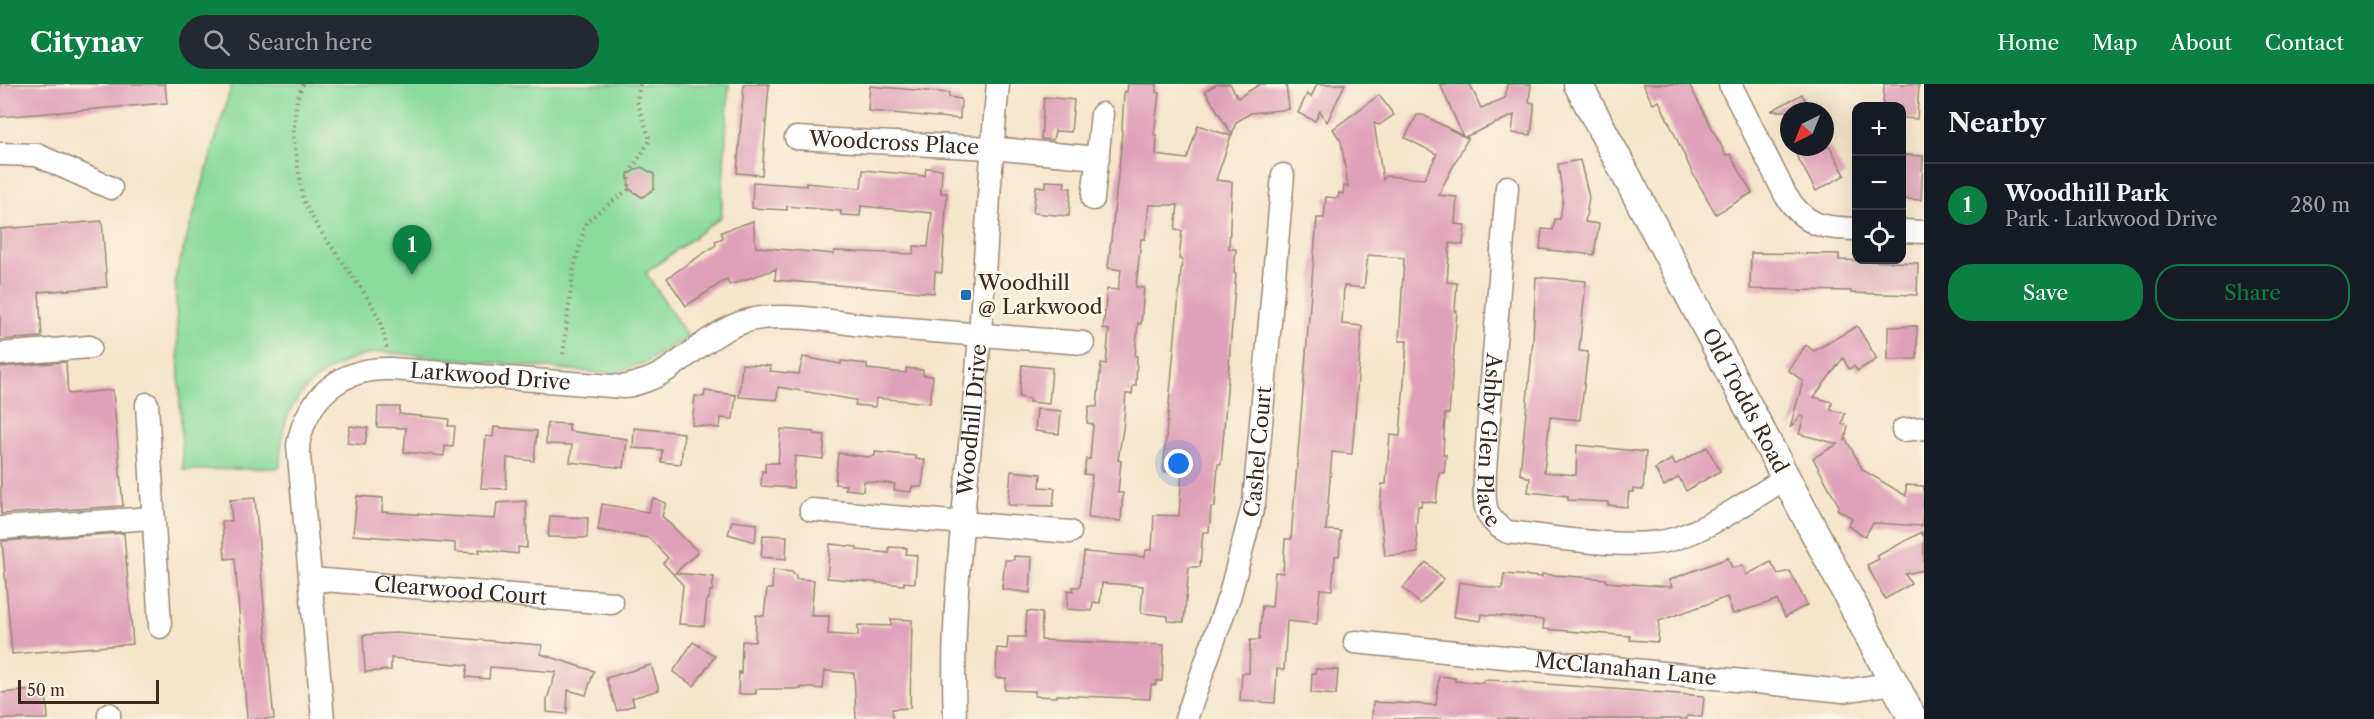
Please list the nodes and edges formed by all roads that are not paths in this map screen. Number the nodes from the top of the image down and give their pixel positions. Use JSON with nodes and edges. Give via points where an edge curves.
{"nodes":[{"id":1,"x":998,"y":84,"type":"edge"},
{"id":2,"x":1578,"y":84,"type":"edge"},
{"id":3,"x":1730,"y":84,"type":"edge"},
{"id":4,"x":1102,"y":114,"type":"dead end"},
{"id":5,"x":796,"y":138,"type":"dead end"},
{"id":6,"x":991,"y":148,"type":"junction"},
{"id":7,"x":0,"y":154,"type":"edge"},
{"id":8,"x":1098,"y":158,"type":"junction"},
{"id":9,"x":1283,"y":175,"type":"dead end"},
{"id":10,"x":1507,"y":187,"type":"dead end"},
{"id":11,"x":111,"y":188,"type":"dead end"},
{"id":12,"x":1094,"y":199,"type":"dead end"},
{"id":13,"x":1852,"y":228,"type":"edge"},
{"id":14,"x":1906,"y":231,"type":"edge"},
{"id":15,"x":1924,"y":232,"type":"edge"},
{"id":16,"x":980,"y":336,"type":"junction"},
{"id":17,"x":1083,"y":344,"type":"dead end"},
{"id":18,"x":90,"y":347,"type":"dead end"},
{"id":19,"x":0,"y":354,"type":"edge"},
{"id":20,"x":147,"y":404,"type":"dead end"},
{"id":21,"x":1786,"y":478,"type":"junction"},
{"id":22,"x":811,"y":510,"type":"dead end"},
{"id":23,"x":153,"y":518,"type":"junction"},
{"id":24,"x":964,"y":522,"type":"junction"},
{"id":25,"x":0,"y":528,"type":"edge"},
{"id":26,"x":1070,"y":532,"type":"dead end"},
{"id":27,"x":310,"y":579,"type":"junction"},
{"id":28,"x":612,"y":603,"type":"dead end"},
{"id":29,"x":160,"y":627,"type":"dead end"},
{"id":30,"x":1355,"y":642,"type":"dead end"},
{"id":31,"x":1894,"y":683,"type":"junction"},
{"id":32,"x":323,"y":719,"type":"edge"},
{"id":33,"x":955,"y":719,"type":"edge"},
{"id":34,"x":1186,"y":719,"type":"edge"},
{"id":35,"x":1913,"y":719,"type":"edge"}],
"edges":[{"from":1,"to":6,"type":"street","name":"Woodhill Drive"},
{"from":2,"to":21,"type":"main road","name":"Old Todds Road"},
{"from":3,"to":13,"type":"street","via":[[1795,209],[1817,225]]},
{"from":4,"to":8,"type":"street"},
{"from":5,"to":6,"type":"street","name":"Woodcross Place"},
{"from":6,"to":8,"type":"street","name":"Woodcross Place"},
{"from":6,"to":16,"type":"street","name":"Woodhill Drive"},
{"from":7,"to":11,"type":"street","via":[[37,155]]},
{"from":8,"to":12,"type":"street"},
{"from":9,"to":34,"type":"street","name":"Cashel Court","via":[[1254,502],[1230,594]]},
{"from":10,"to":21,"type":"street","name":"Ashby Glen Place","via":[[1485,470],[1485,504],[1497,527],[1508,532],[1622,543],[1675,539],[1700,529]]},
{"from":14,"to":15,"type":"street"},
{"from":16,"to":17,"type":"street","name":"Larkwood Drive"},
{"from":16,"to":24,"type":"street","name":"Woodhill Drive"},
{"from":16,"to":27,"type":"street","name":"Larkwood Drive","via":[[761,318],[736,324],[666,371],[624,387],[370,368],[348,376],[328,390],[312,406],[302,428],[298,446]]},
{"from":18,"to":19,"type":"street"},
{"from":20,"to":23,"type":"street"},
{"from":21,"to":31,"type":"main road","name":"Old Todds Road"},
{"from":22,"to":24,"type":"street"},
{"from":23,"to":25,"type":"street"},
{"from":23,"to":29,"type":"street"},
{"from":24,"to":26,"type":"street"},
{"from":24,"to":33,"type":"street","name":"Woodhill Drive","via":[[956,600]]},
{"from":27,"to":28,"type":"street","name":"Clearwood Court"},
{"from":27,"to":32,"type":"street","name":"Larkwood Drive"},
{"from":30,"to":31,"type":"street","name":"McClanahan Lane","via":[[1844,691]]},
{"from":31,"to":35,"type":"main road","name":"Old Todds Road"}]}
